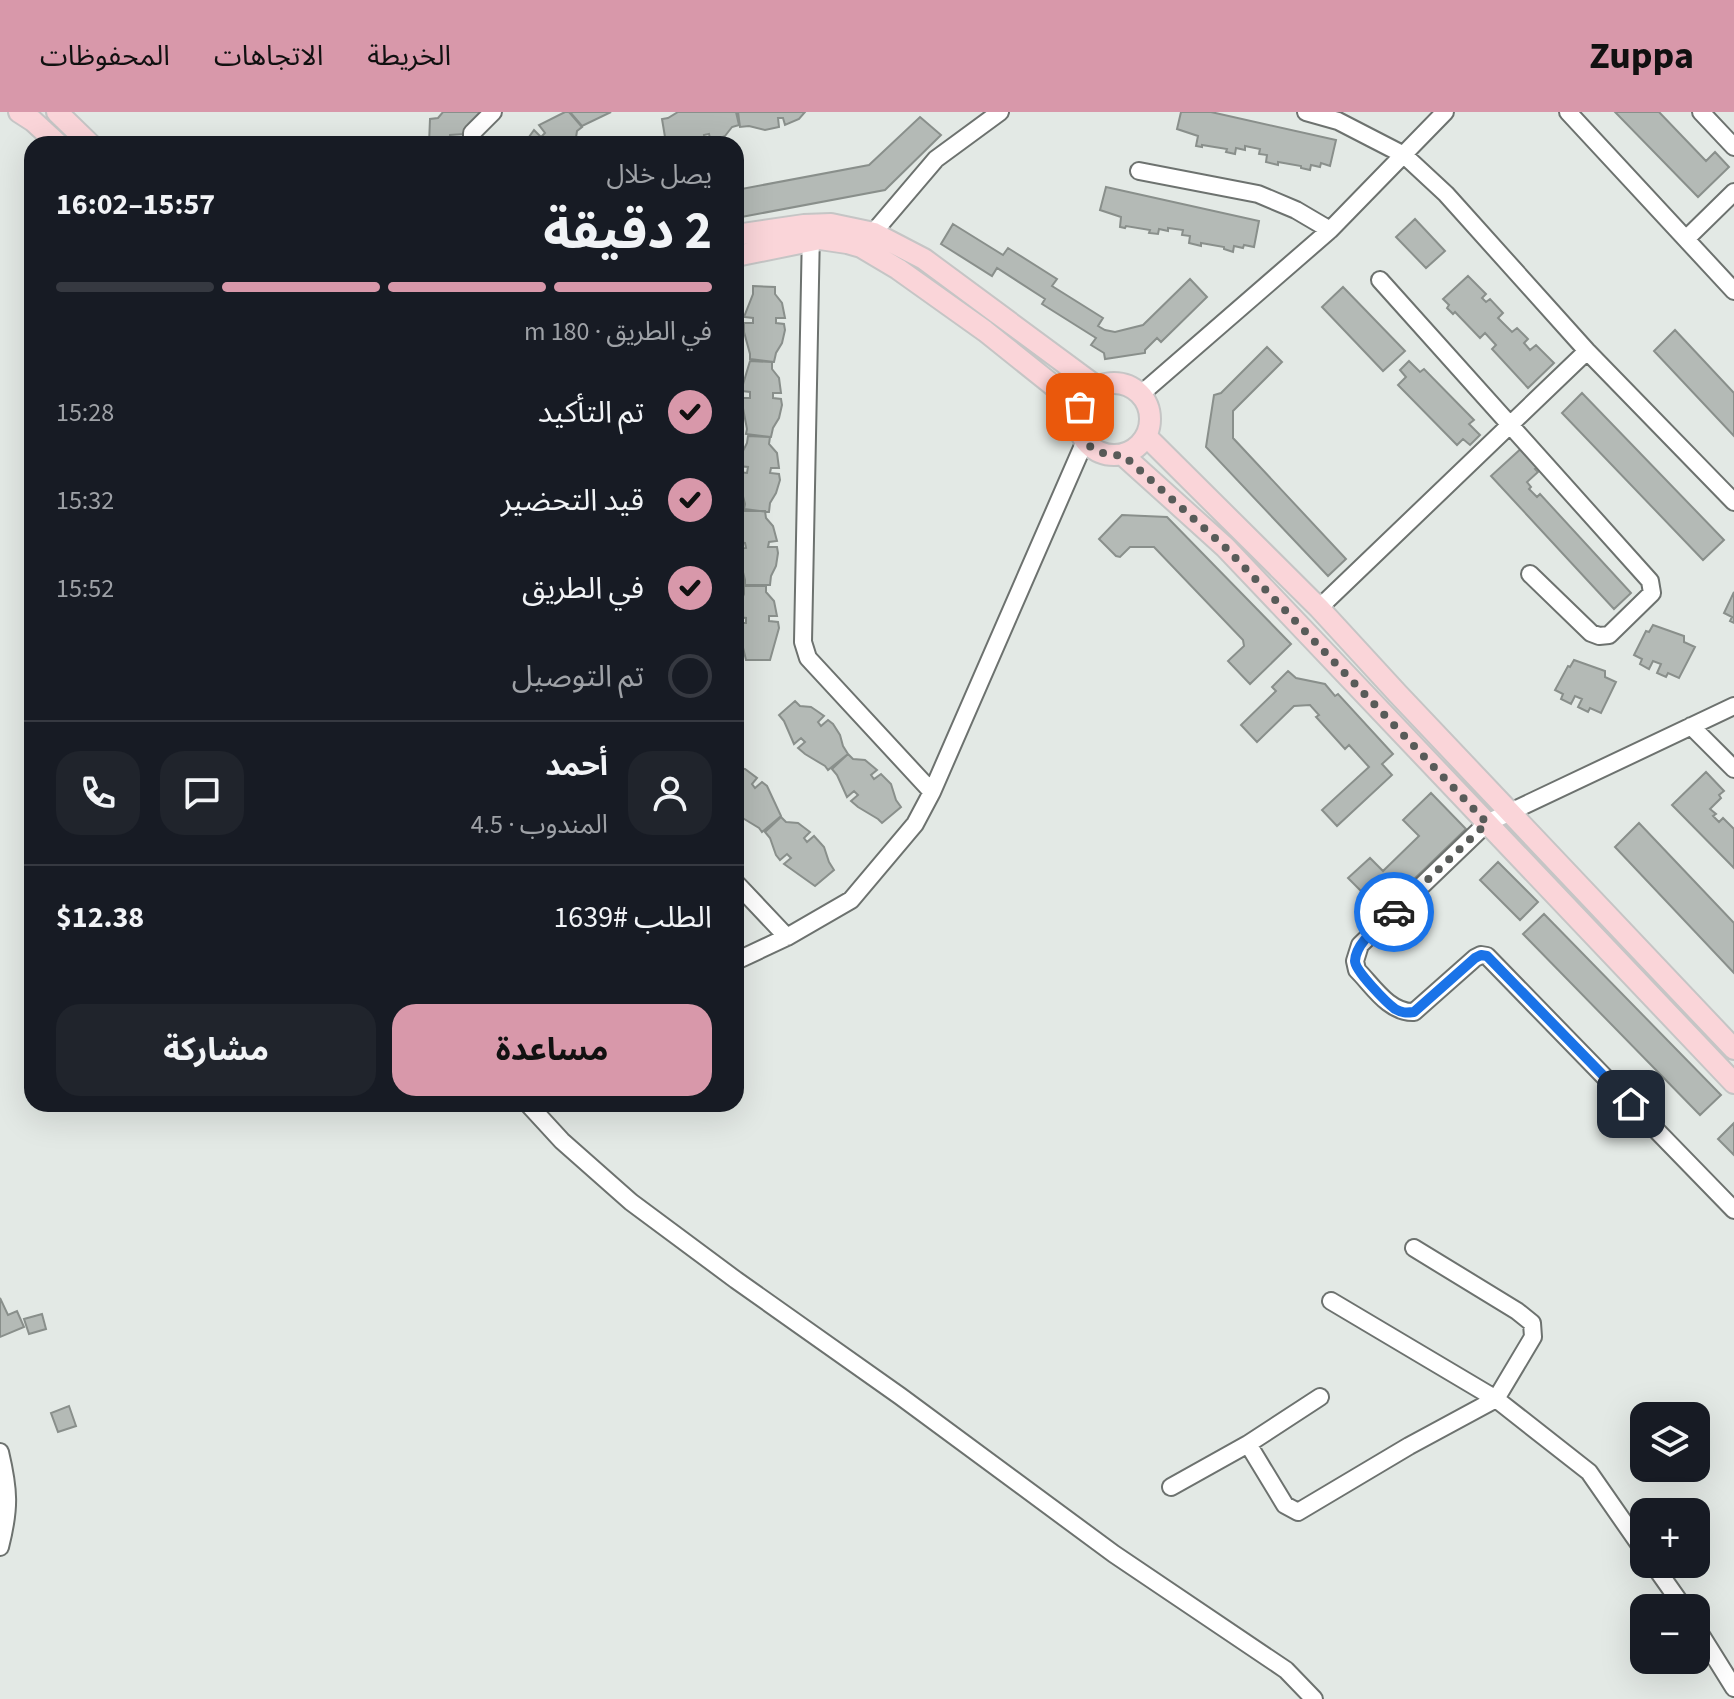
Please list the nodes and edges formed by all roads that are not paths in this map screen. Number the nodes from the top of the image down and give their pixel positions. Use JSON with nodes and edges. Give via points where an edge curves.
{"nodes":[{"id":1,"x":19,"y":112,"type":"edge"},
{"id":2,"x":57,"y":112,"type":"edge"},
{"id":3,"x":493,"y":112,"type":"edge"},
{"id":4,"x":1000,"y":112,"type":"edge"},
{"id":5,"x":1306,"y":112,"type":"edge"},
{"id":6,"x":1445,"y":112,"type":"edge"},
{"id":7,"x":1568,"y":112,"type":"edge"},
{"id":8,"x":1701,"y":112,"type":"edge"},
{"id":9,"x":49,"y":136,"type":"edge"},
{"id":10,"x":82,"y":136,"type":"edge"},
{"id":11,"x":472,"y":136,"type":"edge"},
{"id":12,"x":1734,"y":147,"type":"edge"},
{"id":13,"x":1404,"y":155,"type":"junction"},
{"id":14,"x":1139,"y":171,"type":"dead end"},
{"id":15,"x":1734,"y":192,"type":"edge"},
{"id":16,"x":1330,"y":230,"type":"junction"},
{"id":17,"x":811,"y":233,"type":"junction"},
{"id":18,"x":744,"y":235,"type":"edge"},
{"id":19,"x":1686,"y":239,"type":"junction"},
{"id":20,"x":868,"y":240,"type":"junction"},
{"id":21,"x":744,"y":254,"type":"edge"},
{"id":22,"x":1380,"y":280,"type":"dead end"},
{"id":23,"x":1734,"y":291,"type":"edge"},
{"id":24,"x":1587,"y":351,"type":"junction"},
{"id":25,"x":1097,"y":387,"type":"junction"},
{"id":26,"x":1141,"y":394,"type":"junction"},
{"id":27,"x":1080,"y":407,"type":"junction"},
{"id":28,"x":1509,"y":425,"type":"junction"},
{"id":29,"x":1146,"y":436,"type":"junction"},
{"id":30,"x":1085,"y":441,"type":"junction"},
{"id":31,"x":1123,"y":455,"type":"junction"},
{"id":32,"x":1734,"y":502,"type":"edge"},
{"id":33,"x":1530,"y":574,"type":"dead end"},
{"id":34,"x":1319,"y":608,"type":"junction"},
{"id":35,"x":1734,"y":706,"type":"edge"},
{"id":36,"x":1691,"y":726,"type":"junction"},
{"id":37,"x":1734,"y":769,"type":"edge"},
{"id":38,"x":932,"y":792,"type":"junction"},
{"id":39,"x":1509,"y":812,"type":"junction"},
{"id":40,"x":1487,"y":823,"type":"junction"},
{"id":41,"x":744,"y":891,"type":"edge"},
{"id":42,"x":787,"y":937,"type":"junction"},
{"id":43,"x":744,"y":957,"type":"edge"},
{"id":44,"x":1734,"y":1049,"type":"edge"},
{"id":45,"x":1734,"y":1083,"type":"edge"},
{"id":46,"x":535,"y":1112,"type":"edge"},
{"id":47,"x":1734,"y":1210,"type":"edge"},
{"id":48,"x":1414,"y":1248,"type":"dead end"},
{"id":49,"x":1331,"y":1301,"type":"dead end"},
{"id":50,"x":1320,"y":1397,"type":"dead end"},
{"id":51,"x":1496,"y":1399,"type":"junction"},
{"id":52,"x":1248,"y":1444,"type":"junction"},
{"id":53,"x":0,"y":1452,"type":"edge"},
{"id":54,"x":1171,"y":1487,"type":"dead end"},
{"id":55,"x":1630,"y":1531,"type":"edge"},
{"id":56,"x":0,"y":1547,"type":"edge"},
{"id":57,"x":1710,"y":1649,"type":"edge"},
{"id":58,"x":1734,"y":1688,"type":"edge"},
{"id":59,"x":1314,"y":1699,"type":"edge"}],
"edges":[{"from":1,"to":9,"type":"main road"},
{"from":2,"to":10,"type":"main road"},
{"from":3,"to":11,"type":"street"},
{"from":4,"to":20,"type":"street","via":[[936,159]]},
{"from":5,"to":13,"type":"street","via":[[1338,121]]},
{"from":6,"to":13,"type":"street"},
{"from":7,"to":19,"type":"street"},
{"from":8,"to":12,"type":"street"},
{"from":13,"to":16,"type":"street"},
{"from":13,"to":24,"type":"street","via":[[1446,194]]},
{"from":14,"to":16,"type":"street","via":[[1258,194]]},
{"from":15,"to":19,"type":"street"},
{"from":16,"to":26,"type":"street"},
{"from":17,"to":18,"type":"main road"},
{"from":17,"to":20,"type":"main road","via":[[847,243]]},
{"from":17,"to":21,"type":"main road"},
{"from":17,"to":38,"type":"street","via":[[803,642],[808,658]]},
{"from":19,"to":23,"type":"street"},
{"from":20,"to":25,"type":"main road","via":[[924,259]]},
{"from":20,"to":27,"type":"main road","via":[[898,269]]},
{"from":22,"to":28,"type":"street"},
{"from":24,"to":28,"type":"street"},
{"from":24,"to":32,"type":"street"},
{"from":25,"to":26,"type":"main road","via":[[1125,384]]},
{"from":25,"to":27,"type":"main road"},
{"from":26,"to":29,"type":"main road","via":[[1150,410]]},
{"from":27,"to":30,"type":"main road","via":[[1078,424]]},
{"from":28,"to":33,"type":"street","via":[[1650,581],[1652,593],[1609,635],[1599,636]]},
{"from":28,"to":34,"type":"street"},
{"from":29,"to":31,"type":"main road"},
{"from":29,"to":34,"type":"main road"},
{"from":30,"to":31,"type":"main road","via":[[1101,454]]},
{"from":30,"to":38,"type":"street"},
{"from":31,"to":40,"type":"main road","via":[[1225,547]]},
{"from":34,"to":39,"type":"main road"},
{"from":35,"to":36,"type":"street"},
{"from":36,"to":37,"type":"street"},
{"from":36,"to":39,"type":"street"},
{"from":38,"to":42,"type":"street","via":[[915,824],[851,900]]},
{"from":39,"to":40,"type":"street"},
{"from":39,"to":44,"type":"main road"},
{"from":40,"to":45,"type":"main road"},
{"from":40,"to":47,"type":"street","via":[[1360,945],[1357,970],[1393,1008],[1414,1012],[1475,958],[1487,956]]},
{"from":41,"to":42,"type":"street"},
{"from":42,"to":43,"type":"street"},
{"from":46,"to":59,"type":"street","via":[[631,1202],[1114,1554],[1286,1670]]},
{"from":48,"to":51,"type":"street","via":[[1532,1323],[1533,1337]]},
{"from":49,"to":51,"type":"street"},
{"from":50,"to":52,"type":"street"},
{"from":51,"to":52,"type":"street","via":[[1298,1512],[1285,1505]]},
{"from":51,"to":55,"type":"street","via":[[1589,1472]]},
{"from":52,"to":54,"type":"street"},
{"from":53,"to":56,"type":"street","via":[[8,1501]]},
{"from":57,"to":58,"type":"street"}]}
